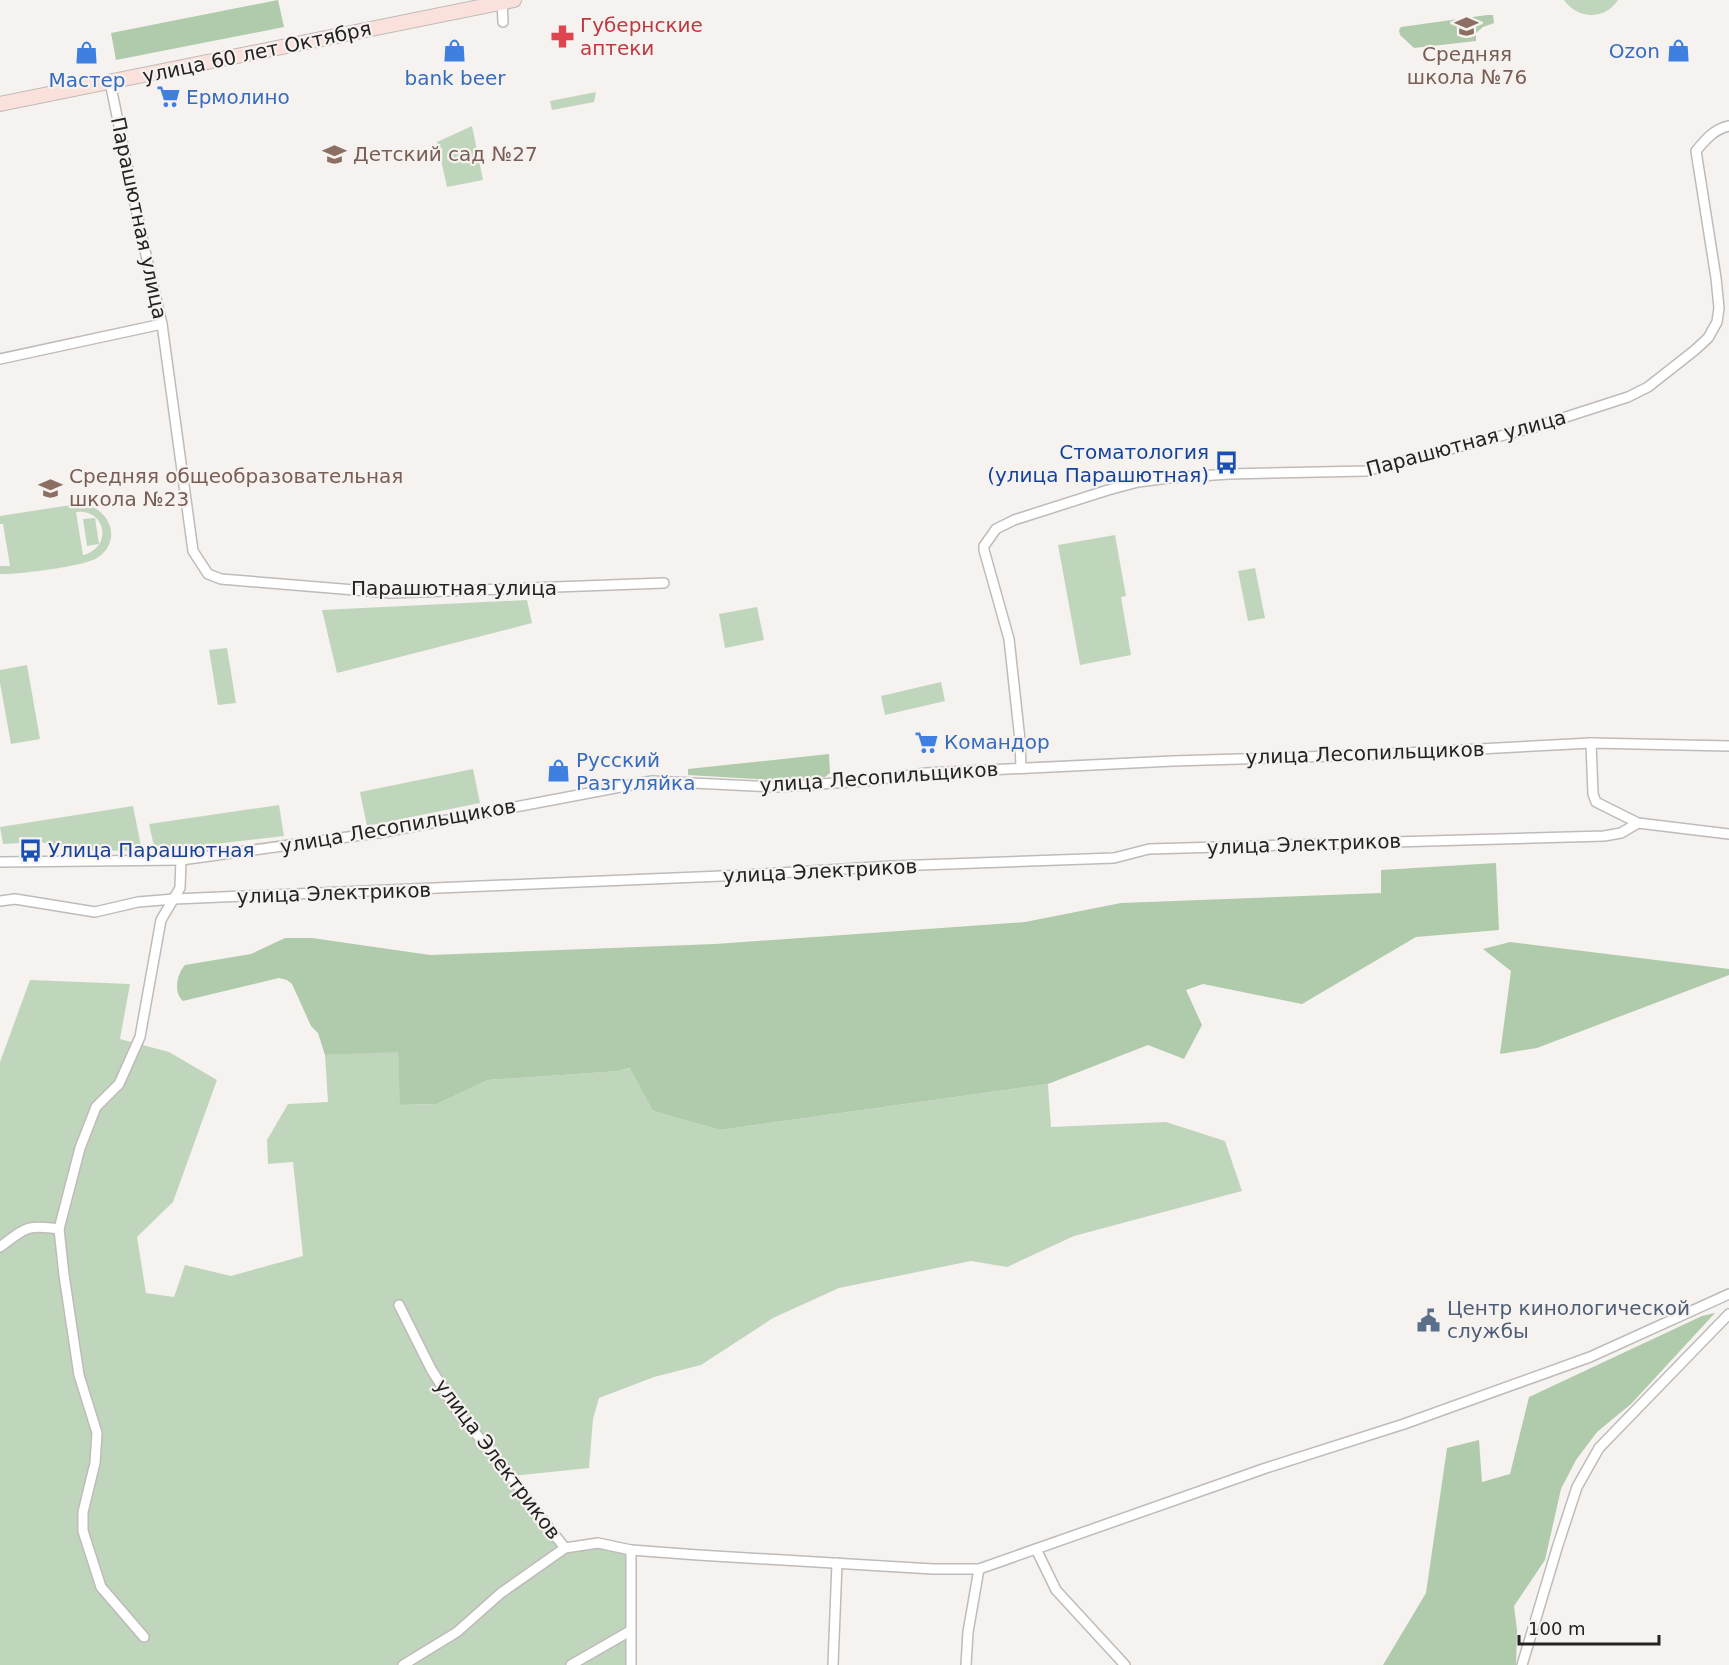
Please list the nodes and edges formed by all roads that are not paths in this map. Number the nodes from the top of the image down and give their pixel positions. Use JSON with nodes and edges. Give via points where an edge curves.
{"nodes":[{"id":1,"x":506,"y":1,"type":"edge"},
{"id":2,"x":504,"y":22,"type":"dead end"},
{"id":3,"x":110,"y":82,"type":"junction"},
{"id":4,"x":0,"y":104,"type":"edge"},
{"id":5,"x":1729,"y":126,"type":"edge"},
{"id":6,"x":162,"y":324,"type":"junction"},
{"id":7,"x":0,"y":359,"type":"edge"},
{"id":8,"x":664,"y":583,"type":"dead end"},
{"id":9,"x":1592,"y":743,"type":"junction"},
{"id":10,"x":1729,"y":746,"type":"edge"},
{"id":11,"x":1021,"y":768,"type":"junction"},
{"id":12,"x":1638,"y":823,"type":"junction"},
{"id":13,"x":1729,"y":834,"type":"edge"},
{"id":14,"x":181,"y":860,"type":"junction"},
{"id":15,"x":0,"y":862,"type":"edge"},
{"id":16,"x":174,"y":899,"type":"junction"},
{"id":17,"x":0,"y":902,"type":"edge"},
{"id":18,"x":59,"y":1229,"type":"junction"},
{"id":19,"x":0,"y":1247,"type":"edge"},
{"id":20,"x":1729,"y":1294,"type":"edge"},
{"id":21,"x":399,"y":1305,"type":"dead end"},
{"id":22,"x":1729,"y":1314,"type":"edge"},
{"id":23,"x":565,"y":1548,"type":"junction"},
{"id":24,"x":1036,"y":1549,"type":"junction"},
{"id":25,"x":631,"y":1550,"type":"junction"},
{"id":26,"x":837,"y":1563,"type":"junction"},
{"id":27,"x":979,"y":1569,"type":"junction"},
{"id":28,"x":630,"y":1631,"type":"junction"},
{"id":29,"x":144,"y":1637,"type":"dead end"},
{"id":30,"x":403,"y":1665,"type":"edge"},
{"id":31,"x":571,"y":1665,"type":"edge"},
{"id":32,"x":631,"y":1665,"type":"edge"},
{"id":33,"x":833,"y":1665,"type":"edge"},
{"id":34,"x":966,"y":1665,"type":"edge"},
{"id":35,"x":1125,"y":1665,"type":"edge"},
{"id":36,"x":1522,"y":1665,"type":"edge"}],
"edges":[{"from":1,"to":2,"type":"street"},
{"from":1,"to":3,"type":"main road","name":"улица 60 лет Октября"},
{"from":3,"to":4,"type":"main road","name":"улица 60 лет Октября"},
{"from":3,"to":6,"type":"street","name":"Парашютная улица"},
{"from":5,"to":11,"type":"street","name":"Парашютная улица","via":[[1712,133],[1696,152],[1716,278],[1718,322],[1708,338],[1648,387],[1629,397],[1535,427],[1366,471],[1260,473],[1138,482],[996,529],[984,546],[1009,639]]},
{"from":6,"to":7,"type":"street"},
{"from":6,"to":8,"type":"street","name":"Парашютная улица","via":[[193,551],[208,573],[221,579],[391,593]]},
{"from":9,"to":10,"type":"street","name":"улица Лесопильщиков"},
{"from":9,"to":11,"type":"street","name":"улица Лесопильщиков"},
{"from":9,"to":12,"type":"street","via":[[1596,802]]},
{"from":11,"to":14,"type":"street","name":"улица Лесопильщиков","via":[[776,787],[670,780],[638,782],[384,832]]},
{"from":12,"to":13,"type":"street"},
{"from":12,"to":16,"type":"street","name":"улица Электриков","via":[[1622,833],[1604,836],[1149,849],[1114,858]]},
{"from":14,"to":15,"type":"street","name":"улица Лесопильщиков"},
{"from":14,"to":16,"type":"street","via":[[180,888]]},
{"from":16,"to":17,"type":"street","name":"улица Электриков","via":[[95,912],[15,899]]},
{"from":16,"to":18,"type":"street","via":[[161,920],[140,1037],[119,1084],[96,1107],[80,1148]]},
{"from":18,"to":19,"type":"street","via":[[25,1228]]},
{"from":18,"to":29,"type":"street","via":[[79,1375],[97,1433],[83,1531],[101,1587]]},
{"from":20,"to":24,"type":"street","via":[[1579,1361]]},
{"from":21,"to":23,"type":"street","name":"улица Электриков","via":[[458,1412]]},
{"from":22,"to":36,"type":"street","via":[[1599,1448],[1577,1487]]},
{"from":23,"to":25,"type":"street","via":[[598,1543]]},
{"from":23,"to":30,"type":"street","via":[[501,1593],[458,1632]]},
{"from":24,"to":27,"type":"street"},
{"from":24,"to":35,"type":"street","via":[[1056,1590]]},
{"from":25,"to":26,"type":"street"},
{"from":25,"to":28,"type":"street"},
{"from":26,"to":27,"type":"street"},
{"from":26,"to":33,"type":"street"},
{"from":27,"to":34,"type":"street"},
{"from":28,"to":31,"type":"street"},
{"from":28,"to":32,"type":"street"}]}
